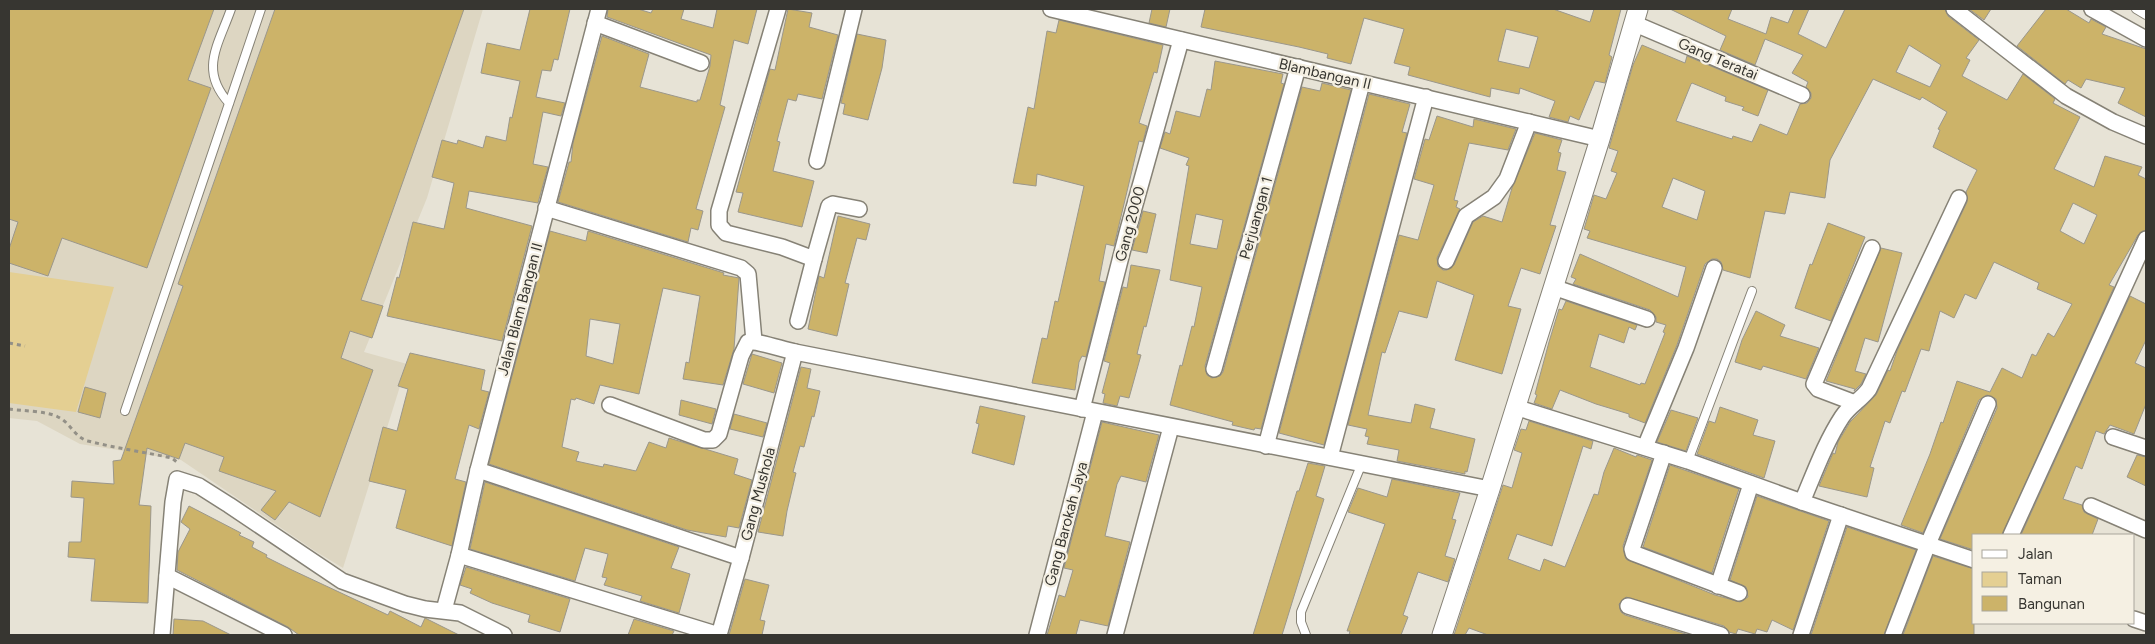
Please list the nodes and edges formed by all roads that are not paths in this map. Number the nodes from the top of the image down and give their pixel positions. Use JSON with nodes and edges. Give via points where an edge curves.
{"nodes":[{"id":1,"x":231,"y":9,"type":"edge"},
{"id":2,"x":261,"y":9,"type":"edge"},
{"id":3,"x":778,"y":9,"type":"edge"},
{"id":4,"x":854,"y":9,"type":"edge"},
{"id":5,"x":1051,"y":9,"type":"edge"},
{"id":6,"x":1954,"y":9,"type":"edge"},
{"id":7,"x":2092,"y":9,"type":"edge"},
{"id":8,"x":2136,"y":9,"type":"edge"},
{"id":9,"x":2146,"y":15,"type":"edge"},
{"id":10,"x":597,"y":16,"type":"edge"},
{"id":11,"x":1636,"y":16,"type":"edge"},
{"id":12,"x":2146,"y":39,"type":"edge"},
{"id":13,"x":1181,"y":40,"type":"junction"},
{"id":14,"x":701,"y":63,"type":"dead end"},
{"id":15,"x":1298,"y":67,"type":"junction"},
{"id":16,"x":1362,"y":82,"type":"junction"},
{"id":17,"x":1802,"y":95,"type":"dead end"},
{"id":18,"x":1426,"y":97,"type":"junction"},
{"id":19,"x":229,"y":103,"type":"junction"},
{"id":20,"x":1529,"y":122,"type":"junction"},
{"id":21,"x":1584,"y":135,"type":"junction"},
{"id":22,"x":2146,"y":136,"type":"edge"},
{"id":23,"x":817,"y":161,"type":"dead end"},
{"id":24,"x":1959,"y":198,"type":"dead end"},
{"id":25,"x":546,"y":208,"type":"junction"},
{"id":26,"x":859,"y":209,"type":"dead end"},
{"id":27,"x":2146,"y":238,"type":"edge"},
{"id":28,"x":1872,"y":248,"type":"dead end"},
{"id":29,"x":814,"y":259,"type":"junction"},
{"id":30,"x":1446,"y":261,"type":"dead end"},
{"id":31,"x":1714,"y":268,"type":"dead end"},
{"id":32,"x":1553,"y":286,"type":"junction"},
{"id":33,"x":1752,"y":291,"type":"dead end"},
{"id":34,"x":1647,"y":319,"type":"dead end"},
{"id":35,"x":798,"y":321,"type":"dead end"},
{"id":36,"x":754,"y":341,"type":"junction"},
{"id":37,"x":795,"y":352,"type":"junction"},
{"id":38,"x":1214,"y":369,"type":"dead end"},
{"id":39,"x":1855,"y":403,"type":"junction"},
{"id":40,"x":1988,"y":404,"type":"dead end"},
{"id":41,"x":610,"y":405,"type":"dead end"},
{"id":42,"x":1515,"y":408,"type":"junction"},
{"id":43,"x":125,"y":411,"type":"dead end"},
{"id":44,"x":1089,"y":411,"type":"junction"},
{"id":45,"x":1171,"y":427,"type":"junction"},
{"id":46,"x":2113,"y":436,"type":"dead end"},
{"id":47,"x":1266,"y":446,"type":"junction"},
{"id":48,"x":1645,"y":447,"type":"junction"},
{"id":49,"x":2146,"y":448,"type":"edge"},
{"id":50,"x":1664,"y":453,"type":"junction"},
{"id":51,"x":1330,"y":457,"type":"junction"},
{"id":52,"x":1688,"y":461,"type":"junction"},
{"id":53,"x":1362,"y":463,"type":"junction"},
{"id":54,"x":478,"y":470,"type":"junction"},
{"id":55,"x":1751,"y":484,"type":"junction"},
{"id":56,"x":1475,"y":486,"type":"junction"},
{"id":57,"x":1802,"y":502,"type":"junction"},
{"id":58,"x":2091,"y":506,"type":"dead end"},
{"id":59,"x":1841,"y":514,"type":"junction"},
{"id":60,"x":2146,"y":530,"type":"edge"},
{"id":61,"x":2011,"y":534,"type":"edge"},
{"id":62,"x":1928,"y":544,"type":"junction"},
{"id":63,"x":459,"y":556,"type":"junction"},
{"id":64,"x":741,"y":558,"type":"junction"},
{"id":65,"x":1972,"y":559,"type":"edge"},
{"id":66,"x":166,"y":576,"type":"junction"},
{"id":67,"x":1718,"y":586,"type":"junction"},
{"id":68,"x":1739,"y":593,"type":"dead end"},
{"id":69,"x":446,"y":602,"type":"junction"},
{"id":70,"x":1628,"y":606,"type":"dead end"},
{"id":71,"x":162,"y":635,"type":"edge"},
{"id":72,"x":284,"y":635,"type":"edge"},
{"id":73,"x":504,"y":635,"type":"edge"},
{"id":74,"x":719,"y":635,"type":"edge"},
{"id":75,"x":1037,"y":635,"type":"edge"},
{"id":76,"x":1115,"y":635,"type":"edge"},
{"id":77,"x":1306,"y":635,"type":"edge"},
{"id":78,"x":1442,"y":635,"type":"edge"},
{"id":79,"x":1721,"y":635,"type":"edge"},
{"id":80,"x":1801,"y":635,"type":"edge"},
{"id":81,"x":1893,"y":635,"type":"edge"}],
"edges":[{"from":1,"to":19,"type":"lane","via":[[212,65],[213,78]]},
{"from":2,"to":19,"type":"lane"},
{"from":3,"to":29,"type":"street","via":[[719,211],[719,225],[726,234],[782,247]]},
{"from":4,"to":23,"type":"street"},
{"from":5,"to":13,"type":"street","name":"Blambangan II"},
{"from":6,"to":22,"type":"street","via":[[2066,96]]},
{"from":7,"to":12,"type":"street"},
{"from":8,"to":9,"type":"lane"},
{"from":10,"to":14,"type":"street"},
{"from":10,"to":25,"type":"street","name":"Jalan Blam Bangan II"},
{"from":11,"to":17,"type":"street","name":"Gang Teratai"},
{"from":11,"to":21,"type":"street"},
{"from":13,"to":15,"type":"street","name":"Blambangan II"},
{"from":13,"to":44,"type":"street","name":"Gang 2000","via":[[1127,233]]},
{"from":15,"to":16,"type":"street","name":"Blambangan II"},
{"from":15,"to":38,"type":"street","name":"Perjuangan 1"},
{"from":16,"to":18,"type":"street","name":"Blambangan II"},
{"from":16,"to":47,"type":"street"},
{"from":18,"to":20,"type":"street","name":"Blambangan II"},
{"from":18,"to":51,"type":"street"},
{"from":19,"to":43,"type":"lane"},
{"from":20,"to":21,"type":"street","name":"Blambangan II"},
{"from":20,"to":30,"type":"street","via":[[1507,179],[1494,197],[1466,216]]},
{"from":21,"to":32,"type":"street"},
{"from":24,"to":39,"type":"street","via":[[1869,389]]},
{"from":25,"to":36,"type":"street","via":[[741,268],[748,274]]},
{"from":25,"to":54,"type":"street","name":"Jalan Blam Bangan II"},
{"from":26,"to":29,"type":"street","via":[[829,206]]},
{"from":27,"to":61,"type":"street"},
{"from":28,"to":39,"type":"street","via":[[1814,384],[1818,389]]},
{"from":29,"to":35,"type":"street"},
{"from":31,"to":48,"type":"street","via":[[1686,348]]},
{"from":32,"to":34,"type":"street"},
{"from":32,"to":42,"type":"street"},
{"from":33,"to":52,"type":"lane"},
{"from":36,"to":37,"type":"street"},
{"from":36,"to":41,"type":"street","via":[[748,342],[741,356],[719,434],[713,440],[704,440]]},
{"from":37,"to":44,"type":"street"},
{"from":37,"to":64,"type":"street","name":"Gang Mushola"},
{"from":39,"to":57,"type":"street","via":[[1833,432]]},
{"from":40,"to":62,"type":"street"},
{"from":42,"to":48,"type":"street"},
{"from":42,"to":56,"type":"street"},
{"from":44,"to":45,"type":"street"},
{"from":44,"to":75,"type":"street","name":"Gang Barokah Jaya"},
{"from":45,"to":47,"type":"street"},
{"from":45,"to":76,"type":"street"},
{"from":46,"to":49,"type":"street"},
{"from":47,"to":51,"type":"street"},
{"from":48,"to":50,"type":"street"},
{"from":50,"to":52,"type":"street"},
{"from":50,"to":67,"type":"street","via":[[1633,553]]},
{"from":51,"to":53,"type":"street"},
{"from":52,"to":55,"type":"street"},
{"from":53,"to":56,"type":"street"},
{"from":53,"to":77,"type":"lane","via":[[1301,612],[1300,622]]},
{"from":54,"to":63,"type":"street","name":"Jalan Blam Bangan II"},
{"from":54,"to":64,"type":"street"},
{"from":55,"to":57,"type":"street"},
{"from":55,"to":67,"type":"street"},
{"from":56,"to":78,"type":"street"},
{"from":57,"to":59,"type":"street"},
{"from":58,"to":60,"type":"street"},
{"from":59,"to":62,"type":"street"},
{"from":59,"to":80,"type":"street"},
{"from":62,"to":65,"type":"street"},
{"from":62,"to":81,"type":"street"},
{"from":63,"to":69,"type":"street","name":"Jalan Blam Bangan II"},
{"from":63,"to":74,"type":"street"},
{"from":64,"to":74,"type":"street","name":"Gang Mushola"},
{"from":66,"to":69,"type":"street","via":[[177,479],[199,486],[342,581],[425,609]]},
{"from":66,"to":71,"type":"street"},
{"from":66,"to":72,"type":"street"},
{"from":67,"to":68,"type":"street"},
{"from":69,"to":73,"type":"street","via":[[460,613]]},
{"from":70,"to":79,"type":"street"}]}
